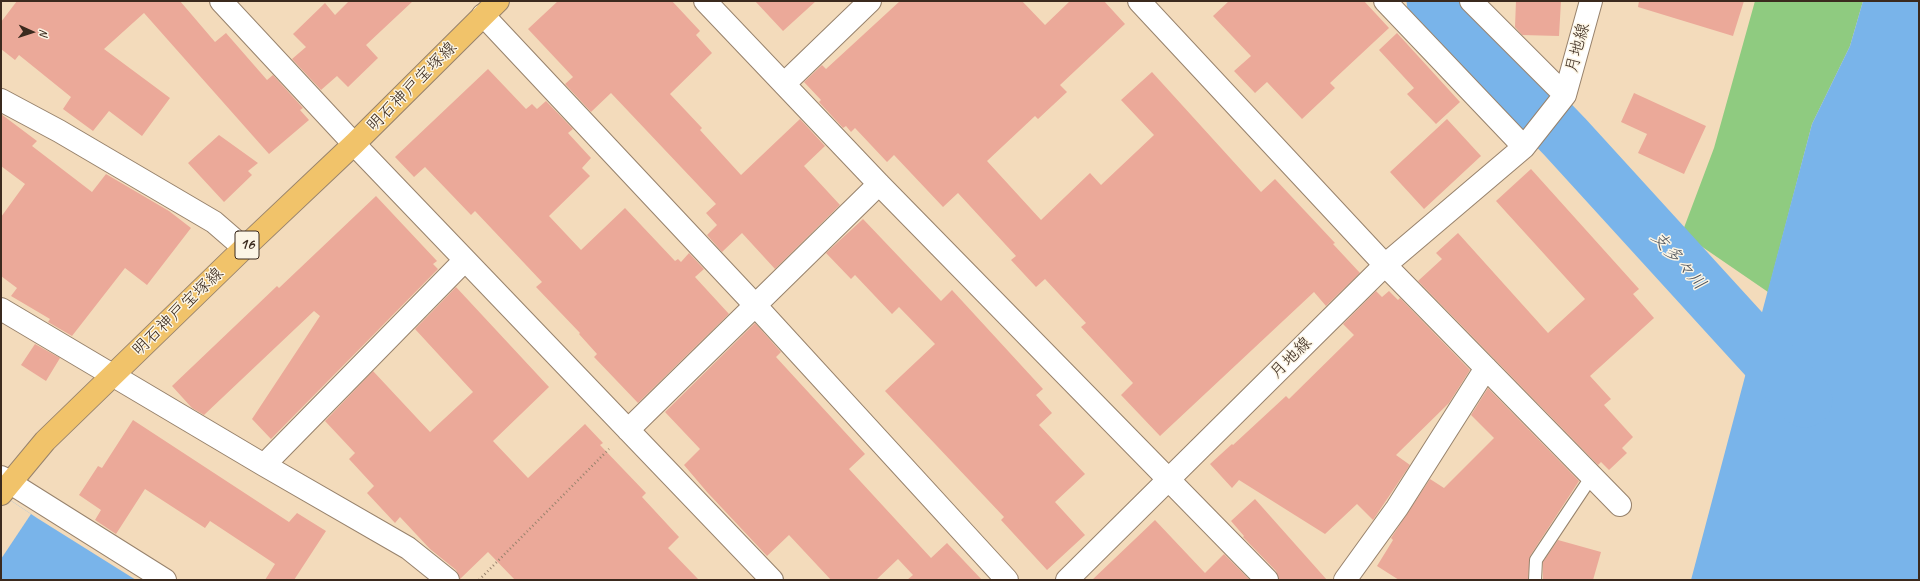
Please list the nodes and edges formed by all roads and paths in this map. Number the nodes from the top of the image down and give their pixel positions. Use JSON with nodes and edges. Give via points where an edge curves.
{"nodes":[{"id":1,"x":221,"y":1,"type":"edge"},
{"id":2,"x":705,"y":1,"type":"edge"},
{"id":3,"x":870,"y":1,"type":"edge"},
{"id":4,"x":1139,"y":1,"type":"edge"},
{"id":5,"x":1385,"y":1,"type":"edge"},
{"id":6,"x":1471,"y":1,"type":"edge"},
{"id":7,"x":1591,"y":1,"type":"edge"},
{"id":8,"x":491,"y":8,"type":"edge"},
{"id":9,"x":784,"y":84,"type":"junction"},
{"id":10,"x":1,"y":100,"type":"edge"},
{"id":11,"x":1562,"y":100,"type":"junction"},
{"id":12,"x":1527,"y":143,"type":"junction"},
{"id":13,"x":354,"y":144,"type":"junction"},
{"id":14,"x":879,"y":184,"type":"junction"},
{"id":15,"x":244,"y":248,"type":"junction"},
{"id":16,"x":465,"y":260,"type":"junction"},
{"id":17,"x":1384,"y":265,"type":"junction"},
{"id":18,"x":755,"y":306,"type":"junction"},
{"id":19,"x":1,"y":309,"type":"edge"},
{"id":20,"x":1486,"y":368,"type":"junction"},
{"id":21,"x":113,"y":376,"type":"junction"},
{"id":22,"x":628,"y":430,"type":"junction"},
{"id":23,"x":264,"y":465,"type":"junction"},
{"id":24,"x":1592,"y":476,"type":"junction"},
{"id":25,"x":1169,"y":480,"type":"junction"},
{"id":26,"x":3,"y":486,"type":"edge"},
{"id":27,"x":1620,"y":506,"type":"dead end"},
{"id":28,"x":165,"y":580,"type":"edge"},
{"id":29,"x":448,"y":580,"type":"edge"},
{"id":30,"x":479,"y":580,"type":"edge"},
{"id":31,"x":772,"y":580,"type":"edge"},
{"id":32,"x":1007,"y":580,"type":"edge"},
{"id":33,"x":1067,"y":580,"type":"edge"},
{"id":34,"x":1266,"y":580,"type":"edge"},
{"id":35,"x":1345,"y":580,"type":"edge"},
{"id":36,"x":1535,"y":580,"type":"edge"}],
"edges":[{"from":1,"to":13,"type":"street"},
{"from":2,"to":9,"type":"street"},
{"from":3,"to":9,"type":"street"},
{"from":4,"to":17,"type":"street"},
{"from":5,"to":12,"type":"street"},
{"from":6,"to":11,"type":"street"},
{"from":7,"to":11,"type":"street","name":"月地線"},
{"from":8,"to":13,"type":"main road","name":"明石神戸宝塚線","number":"16"},
{"from":8,"to":18,"type":"street"},
{"from":9,"to":14,"type":"street"},
{"from":10,"to":15,"type":"street","via":[[214,222]]},
{"from":11,"to":12,"type":"street","name":"月地線"},
{"from":12,"to":17,"type":"street","name":"月地線"},
{"from":13,"to":15,"type":"main road","name":"明石神戸宝塚線","number":"16"},
{"from":13,"to":16,"type":"street"},
{"from":14,"to":18,"type":"street"},
{"from":14,"to":25,"type":"street"},
{"from":15,"to":21,"type":"main road","name":"明石神戸宝塚線","number":"16"},
{"from":16,"to":22,"type":"street"},
{"from":16,"to":23,"type":"street"},
{"from":17,"to":20,"type":"street"},
{"from":17,"to":25,"type":"street","name":"月地線"},
{"from":18,"to":22,"type":"street"},
{"from":18,"to":32,"type":"street"},
{"from":19,"to":21,"type":"street"},
{"from":20,"to":24,"type":"street"},
{"from":20,"to":35,"type":"street","via":[[1398,508]]},
{"from":21,"to":23,"type":"street"},
{"from":21,"to":26,"type":"main road","name":"明石神戸宝塚線","number":"16"},
{"from":22,"to":30,"type":"path"},
{"from":22,"to":31,"type":"street"},
{"from":23,"to":29,"type":"street","via":[[408,548]]},
{"from":24,"to":27,"type":"street"},
{"from":24,"to":36,"type":"lane","via":[[1536,560]]},
{"from":25,"to":33,"type":"street","name":"月地線"},
{"from":25,"to":34,"type":"street"},
{"from":26,"to":28,"type":"street"}]}
